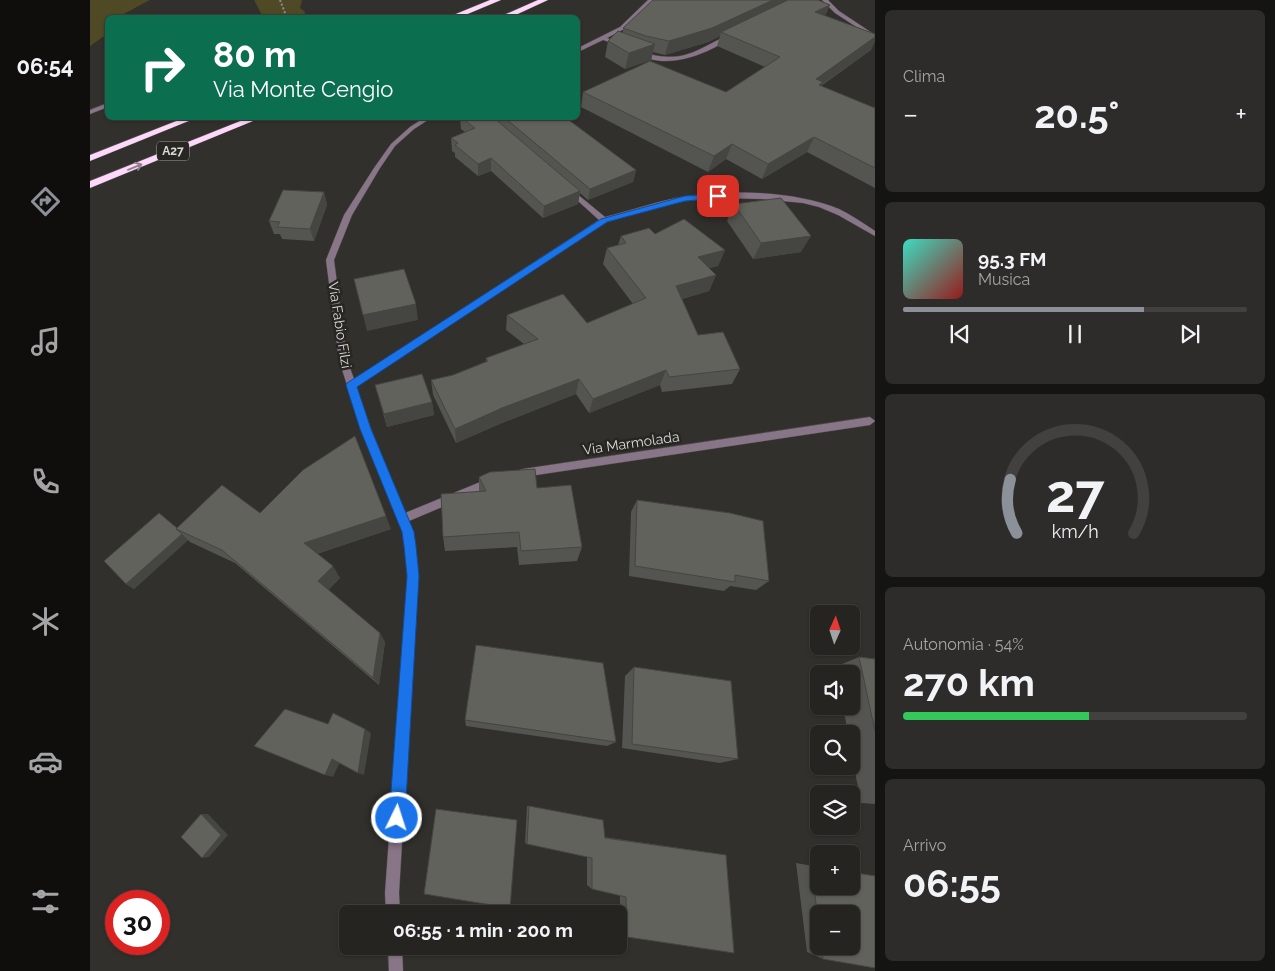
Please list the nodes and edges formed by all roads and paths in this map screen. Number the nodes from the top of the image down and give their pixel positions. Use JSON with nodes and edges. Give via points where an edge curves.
{"nodes":[{"id":1,"x":280,"y":0,"type":"edge"},
{"id":2,"x":497,"y":0,"type":"edge"},
{"id":3,"x":544,"y":0,"type":"edge"},
{"id":4,"x":651,"y":0,"type":"edge"},
{"id":5,"x":825,"y":0,"type":"edge"},
{"id":6,"x":286,"y":15,"type":"edge"},
{"id":7,"x":458,"y":15,"type":"edge"},
{"id":8,"x":508,"y":15,"type":"edge"},
{"id":9,"x":740,"y":32,"type":"edge"},
{"id":10,"x":875,"y":37,"type":"edge"},
{"id":11,"x":603,"y":38,"type":"junction"},
{"id":12,"x":628,"y":48,"type":"edge"},
{"id":13,"x":580,"y":49,"type":"edge"},
{"id":14,"x":636,"y":52,"type":"edge"},
{"id":15,"x":105,"y":106,"type":"edge"},
{"id":16,"x":90,"y":112,"type":"edge"},
{"id":17,"x":186,"y":120,"type":"edge"},
{"id":18,"x":250,"y":120,"type":"edge"},
{"id":19,"x":425,"y":120,"type":"edge"},
{"id":20,"x":90,"y":158,"type":"edge"},
{"id":21,"x":560,"y":182,"type":"edge"},
{"id":22,"x":90,"y":185,"type":"edge"},
{"id":23,"x":604,"y":220,"type":"junction"},
{"id":24,"x":875,"y":234,"type":"edge"},
{"id":25,"x":351,"y":385,"type":"junction"},
{"id":26,"x":870,"y":421,"type":"dead end"},
{"id":27,"x":517,"y":473,"type":"edge"},
{"id":28,"x":499,"y":478,"type":"edge"},
{"id":29,"x":403,"y":519,"type":"junction"},
{"id":30,"x":393,"y":905,"type":"edge"},
{"id":31,"x":395,"y":955,"type":"edge"},
{"id":32,"x":396,"y":971,"type":"edge"}],
"edges":[{"from":1,"to":6,"type":"path"},
{"from":2,"to":7,"type":"highway"},
{"from":3,"to":8,"type":"highway"},
{"from":4,"to":11,"type":"street","via":[[622,28]]},
{"from":5,"to":10,"type":"street","via":[[837,12]]},
{"from":9,"to":14,"type":"street","via":[[680,60],[666,61]]},
{"from":11,"to":12,"type":"street"},
{"from":11,"to":13,"type":"street"},
{"from":15,"to":16,"type":"street"},
{"from":17,"to":20,"type":"highway","number":"A27"},
{"from":22,"to":18,"type":"highway","number":"A27","one_way":true},
{"from":19,"to":25,"type":"street","name":"Via Fabio Filzi","via":[[393,145],[377,168],[348,215],[330,260],[342,360]]},
{"from":21,"to":23,"type":"street"},
{"from":23,"to":24,"type":"street","via":[[685,199],[735,195],[794,199],[834,210]]},
{"from":23,"to":25,"type":"street"},
{"from":25,"to":29,"type":"street","name":"Via Fabio Filzi"},
{"from":26,"to":27,"type":"street","name":"Via Marmolada"},
{"from":28,"to":29,"type":"street"},
{"from":29,"to":30,"type":"street","name":"Via Fabio Filzi","via":[[408,532],[413,576]]},
{"from":31,"to":32,"type":"street"}]}
